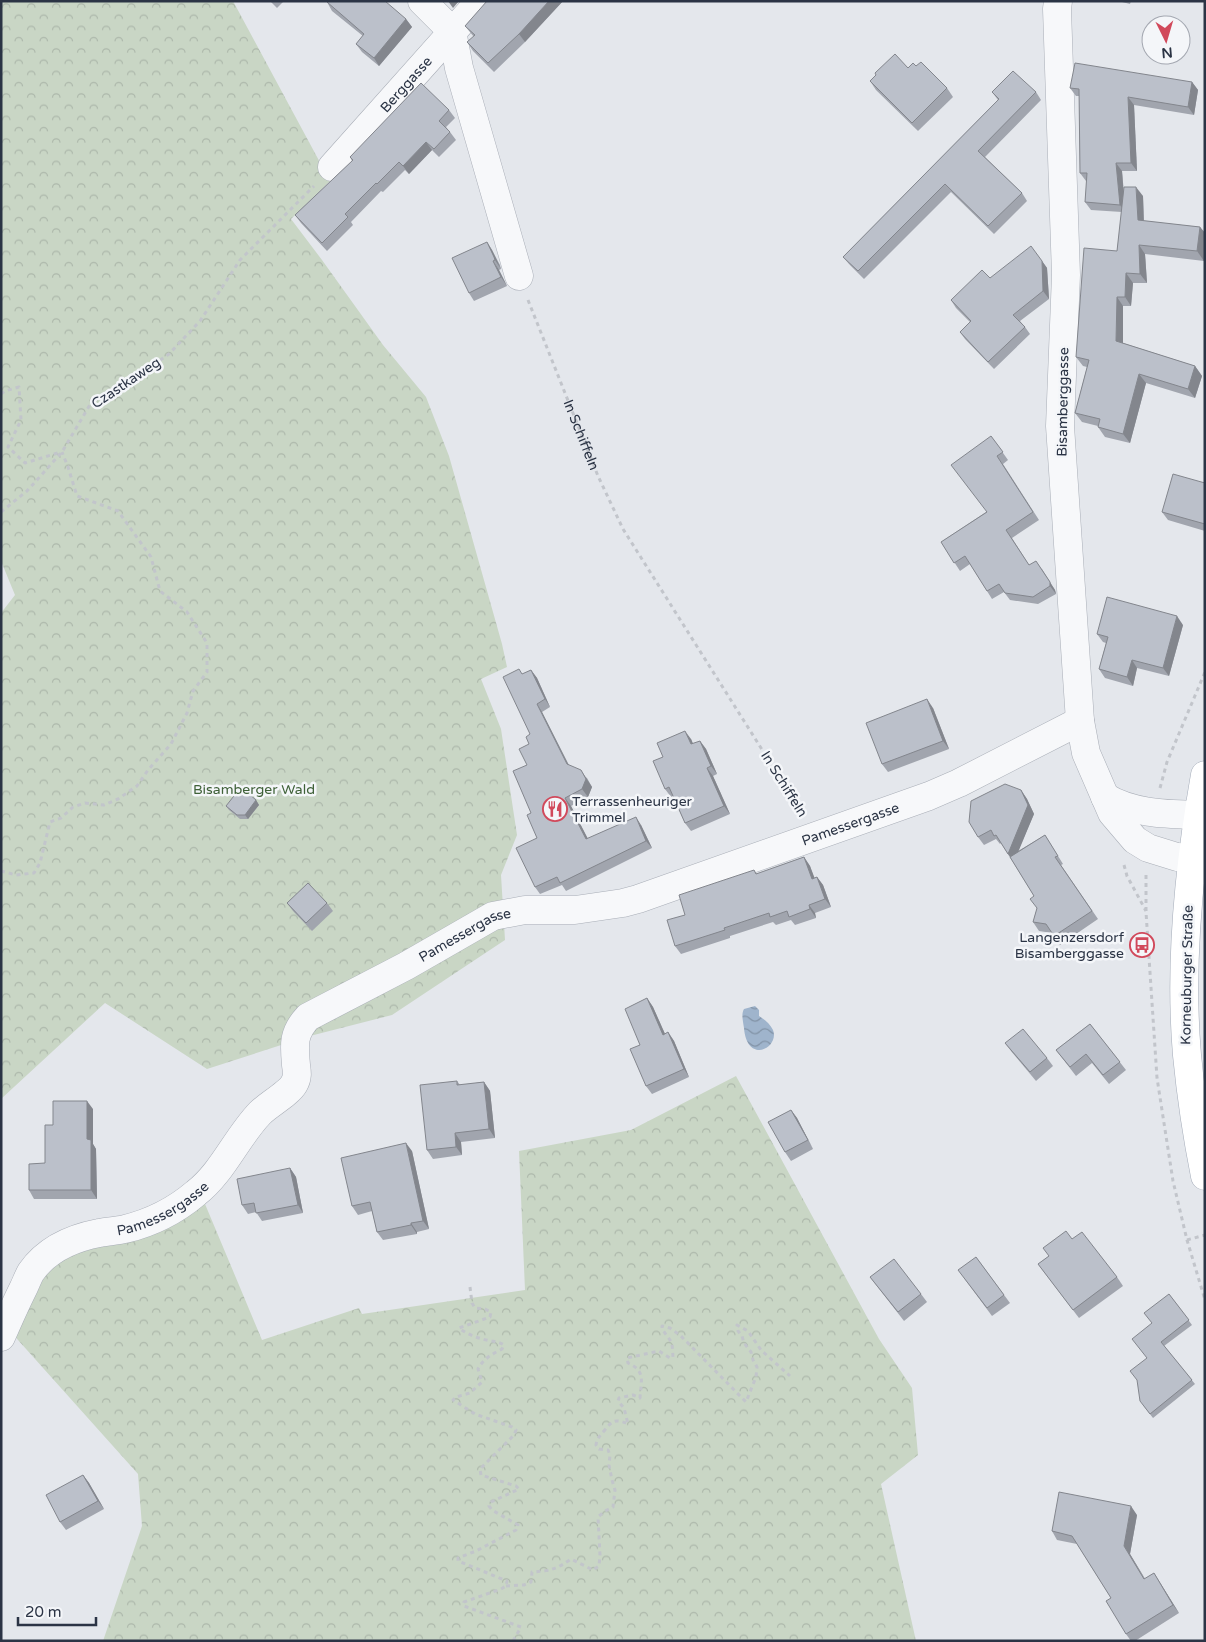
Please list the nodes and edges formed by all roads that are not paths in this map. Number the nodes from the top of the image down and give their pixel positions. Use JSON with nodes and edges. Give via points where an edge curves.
{"nodes":[{"id":1,"x":422,"y":1,"type":"edge"},
{"id":2,"x":480,"y":1,"type":"edge"},
{"id":3,"x":1058,"y":1,"type":"edge"},
{"id":4,"x":452,"y":31,"type":"junction"},
{"id":5,"x":332,"y":168,"type":"road end"},
{"id":6,"x":519,"y":276,"type":"road end"},
{"id":7,"x":1080,"y":722,"type":"junction"},
{"id":8,"x":1205,"y":775,"type":"edge"},
{"id":9,"x":1106,"y":797,"type":"junction"},
{"id":10,"x":1197,"y":838,"type":"edge"},
{"id":11,"x":1205,"y":1176,"type":"edge"},
{"id":12,"x":1,"y":1337,"type":"edge"}],
"edges":[{"from":1,"to":4,"type":"street"},
{"from":2,"to":4,"type":"street","name":"Berggasse"},
{"from":3,"to":7,"type":"street","name":"Bisamberggasse","via":[[1066,275],[1060,426]]},
{"from":4,"to":5,"type":"street","name":"Berggasse"},
{"from":4,"to":6,"type":"street","via":[[458,68]]},
{"from":7,"to":9,"type":"street","name":"Bisamberggasse","via":[[1086,753]]},
{"from":7,"to":12,"type":"street","name":"Pamessergasse","via":[[929,796],[638,899],[576,910],[525,910],[493,916],[406,966],[308,1016],[297,1032],[298,1074],[294,1085],[260,1113],[220,1170],[196,1193],[148,1222],[82,1237],[46,1255],[31,1272]]},
{"from":8,"to":10,"type":"main road","name":"Korneuburger Straße"},
{"from":9,"to":10,"type":"street","via":[[1128,808],[1153,812]]},
{"from":9,"to":10,"type":"street","name":"Bisamberggasse","via":[[1112,813],[1135,840],[1148,848],[1177,857]]},
{"from":10,"to":11,"type":"main road","name":"Korneuburger Straße","via":[[1187,912],[1185,1013],[1191,1094]]}]}
